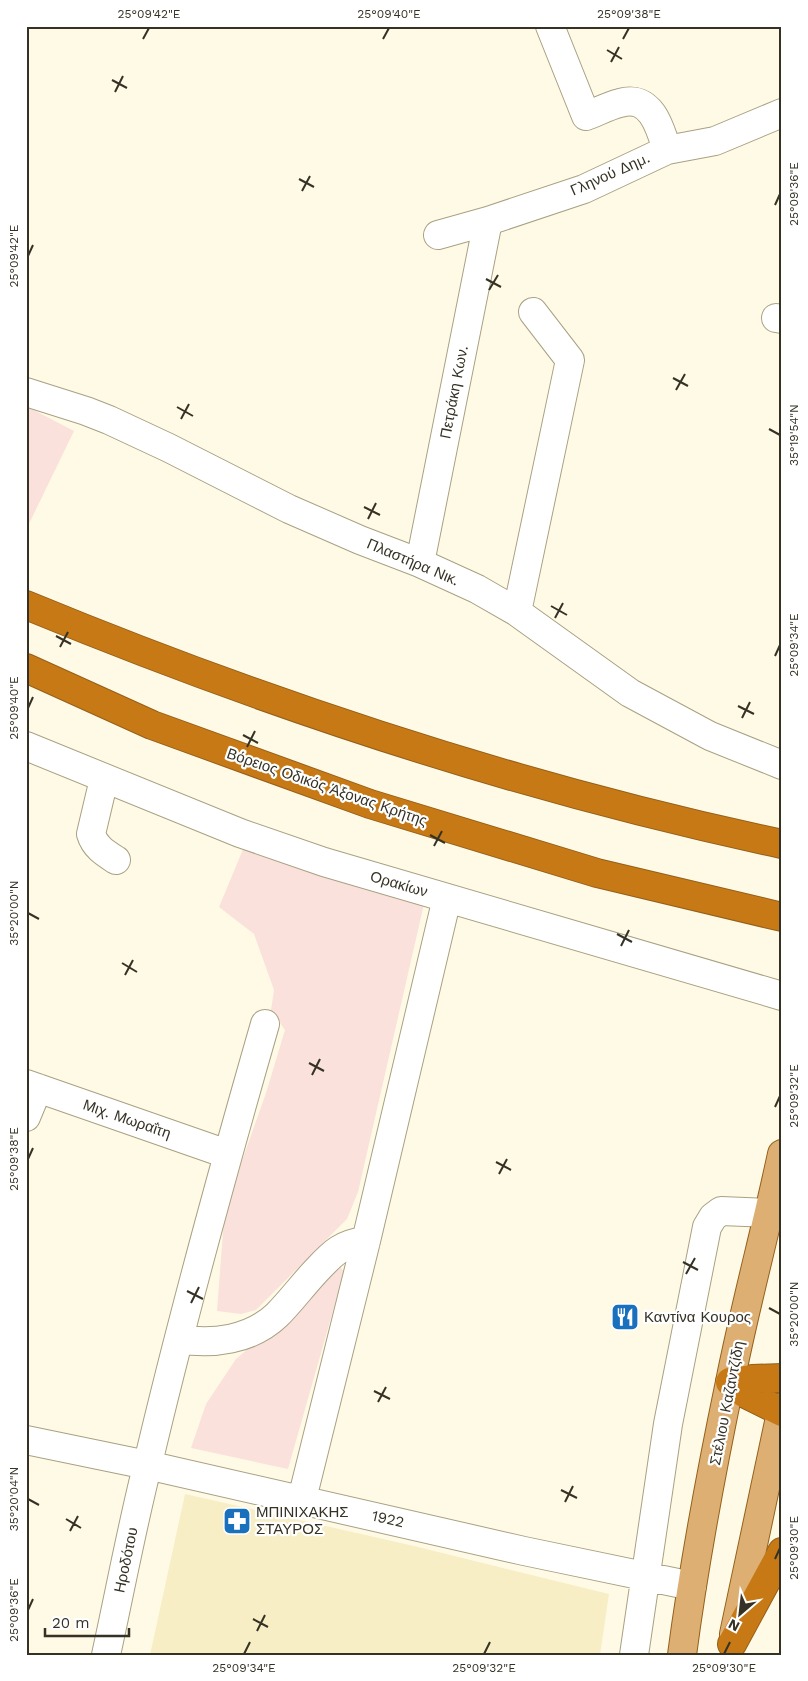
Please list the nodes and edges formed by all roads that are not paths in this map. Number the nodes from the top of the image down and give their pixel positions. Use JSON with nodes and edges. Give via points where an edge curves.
{"nodes":[{"id":1,"x":550,"y":26,"type":"edge"},
{"id":2,"x":782,"y":114,"type":"edge"},
{"id":3,"x":667,"y":150,"type":"junction"},
{"id":4,"x":488,"y":221,"type":"junction"},
{"id":5,"x":438,"y":235,"type":"dead end"},
{"id":6,"x":533,"y":312,"type":"dead end"},
{"id":7,"x":26,"y":392,"type":"edge"},
{"id":8,"x":420,"y":563,"type":"junction"},
{"id":9,"x":26,"y":605,"type":"edge"},
{"id":10,"x":517,"y":612,"type":"junction"},
{"id":11,"x":26,"y":668,"type":"edge"},
{"id":12,"x":26,"y":746,"type":"edge"},
{"id":13,"x":782,"y":765,"type":"edge"},
{"id":14,"x":104,"y":779,"type":"junction"},
{"id":15,"x":773,"y":842,"type":"edge"},
{"id":16,"x":116,"y":860,"type":"dead end"},
{"id":17,"x":447,"y":898,"type":"junction"},
{"id":18,"x":782,"y":917,"type":"edge"},
{"id":19,"x":782,"y":996,"type":"edge"},
{"id":20,"x":265,"y":1024,"type":"dead end"},
{"id":21,"x":32,"y":1086,"type":"edge"},
{"id":22,"x":26,"y":1116,"type":"edge"},
{"id":23,"x":228,"y":1154,"type":"junction"},
{"id":24,"x":782,"y":1154,"type":"edge"},
{"id":25,"x":770,"y":1213,"type":"junction"},
{"id":26,"x":366,"y":1241,"type":"junction"},
{"id":27,"x":179,"y":1339,"type":"junction"},
{"id":28,"x":782,"y":1378,"type":"edge"},
{"id":29,"x":730,"y":1382,"type":"junction"},
{"id":30,"x":781,"y":1410,"type":"edge"},
{"id":31,"x":26,"y":1440,"type":"edge"},
{"id":32,"x":147,"y":1465,"type":"junction"},
{"id":33,"x":302,"y":1499,"type":"junction"},
{"id":34,"x":782,"y":1552,"type":"edge"},
{"id":35,"x":644,"y":1577,"type":"junction"},
{"id":36,"x":690,"y":1598,"type":"junction"},
{"id":37,"x":731,"y":1649,"type":"edge"},
{"id":38,"x":106,"y":1655,"type":"edge"},
{"id":39,"x":634,"y":1655,"type":"edge"},
{"id":40,"x":669,"y":1655,"type":"edge"},
{"id":41,"x":682,"y":1655,"type":"edge"}],
"edges":[{"from":1,"to":3,"type":"street","via":[[586,116],[621,102],[643,105],[656,118]]},
{"from":2,"to":3,"type":"street","name":"Γληνού Δημ.","via":[[715,141]]},
{"from":3,"to":4,"type":"street","name":"Γληνού Δημ.","via":[[584,189]]},
{"from":4,"to":5,"type":"street","name":"Γληνού Δημ."},
{"from":4,"to":8,"type":"street","name":"Πετράκη Κων."},
{"from":6,"to":10,"type":"street","via":[[570,360]]},
{"from":7,"to":8,"type":"street","name":"Πλαστήρα Νικ.","via":[[109,420],[290,509]]},
{"from":8,"to":10,"type":"street","name":"Πλαστήρα Νικ."},
{"from":9,"to":15,"type":"highway","via":[[203,674],[424,751],[570,792]]},
{"from":10,"to":13,"type":"street","name":"Πλαστήρα Νικ.","via":[[630,693],[710,736]]},
{"from":11,"to":18,"type":"highway","name":"Βόρειος Οδικός Άξονας Κρήτης","via":[[152,725],[370,804],[597,873]]},
{"from":12,"to":14,"type":"street","name":"Ορακίων"},
{"from":14,"to":16,"type":"street","via":[[91,834],[94,843]]},
{"from":14,"to":17,"type":"street","name":"Ορακίων","via":[[287,850]]},
{"from":17,"to":19,"type":"street","name":"Ορακίων"},
{"from":17,"to":26,"type":"street"},
{"from":20,"to":23,"type":"street","name":"Ηροδότου"},
{"from":21,"to":22,"type":"street"},
{"from":21,"to":23,"type":"street","name":"Μιχ. Μωραΐτη"},
{"from":23,"to":27,"type":"street","name":"Ηροδότου"},
{"from":24,"to":25,"type":"main road","name":"Στέλιου Καζαντζίδη"},
{"from":25,"to":29,"type":"main road","name":"Στέλιου Καζαντζίδη"},
{"from":25,"to":35,"type":"street","via":[[721,1211],[707,1227],[668,1424]]},
{"from":26,"to":27,"type":"street","via":[[347,1244],[335,1252],[276,1316],[255,1330],[219,1341]]},
{"from":26,"to":33,"type":"street"},
{"from":27,"to":32,"type":"street","name":"Ηροδότου"},
{"from":28,"to":29,"type":"highway"},
{"from":29,"to":30,"type":"highway","via":[[744,1393]]},
{"from":29,"to":36,"type":"main road","name":"Στέλιου Καζαντζίδη"},
{"from":30,"to":37,"type":"main road"},
{"from":31,"to":32,"type":"street","name":"1922"},
{"from":32,"to":33,"type":"street","name":"1922"},
{"from":32,"to":38,"type":"street","name":"Ηροδότου"},
{"from":33,"to":35,"type":"street","name":"1922"},
{"from":34,"to":37,"type":"highway"},
{"from":35,"to":36,"type":"street","name":"1922"},
{"from":35,"to":39,"type":"street"},
{"from":36,"to":40,"type":"street"},
{"from":36,"to":41,"type":"main road","name":"Στέλιου Καζαντζίδη"}]}
